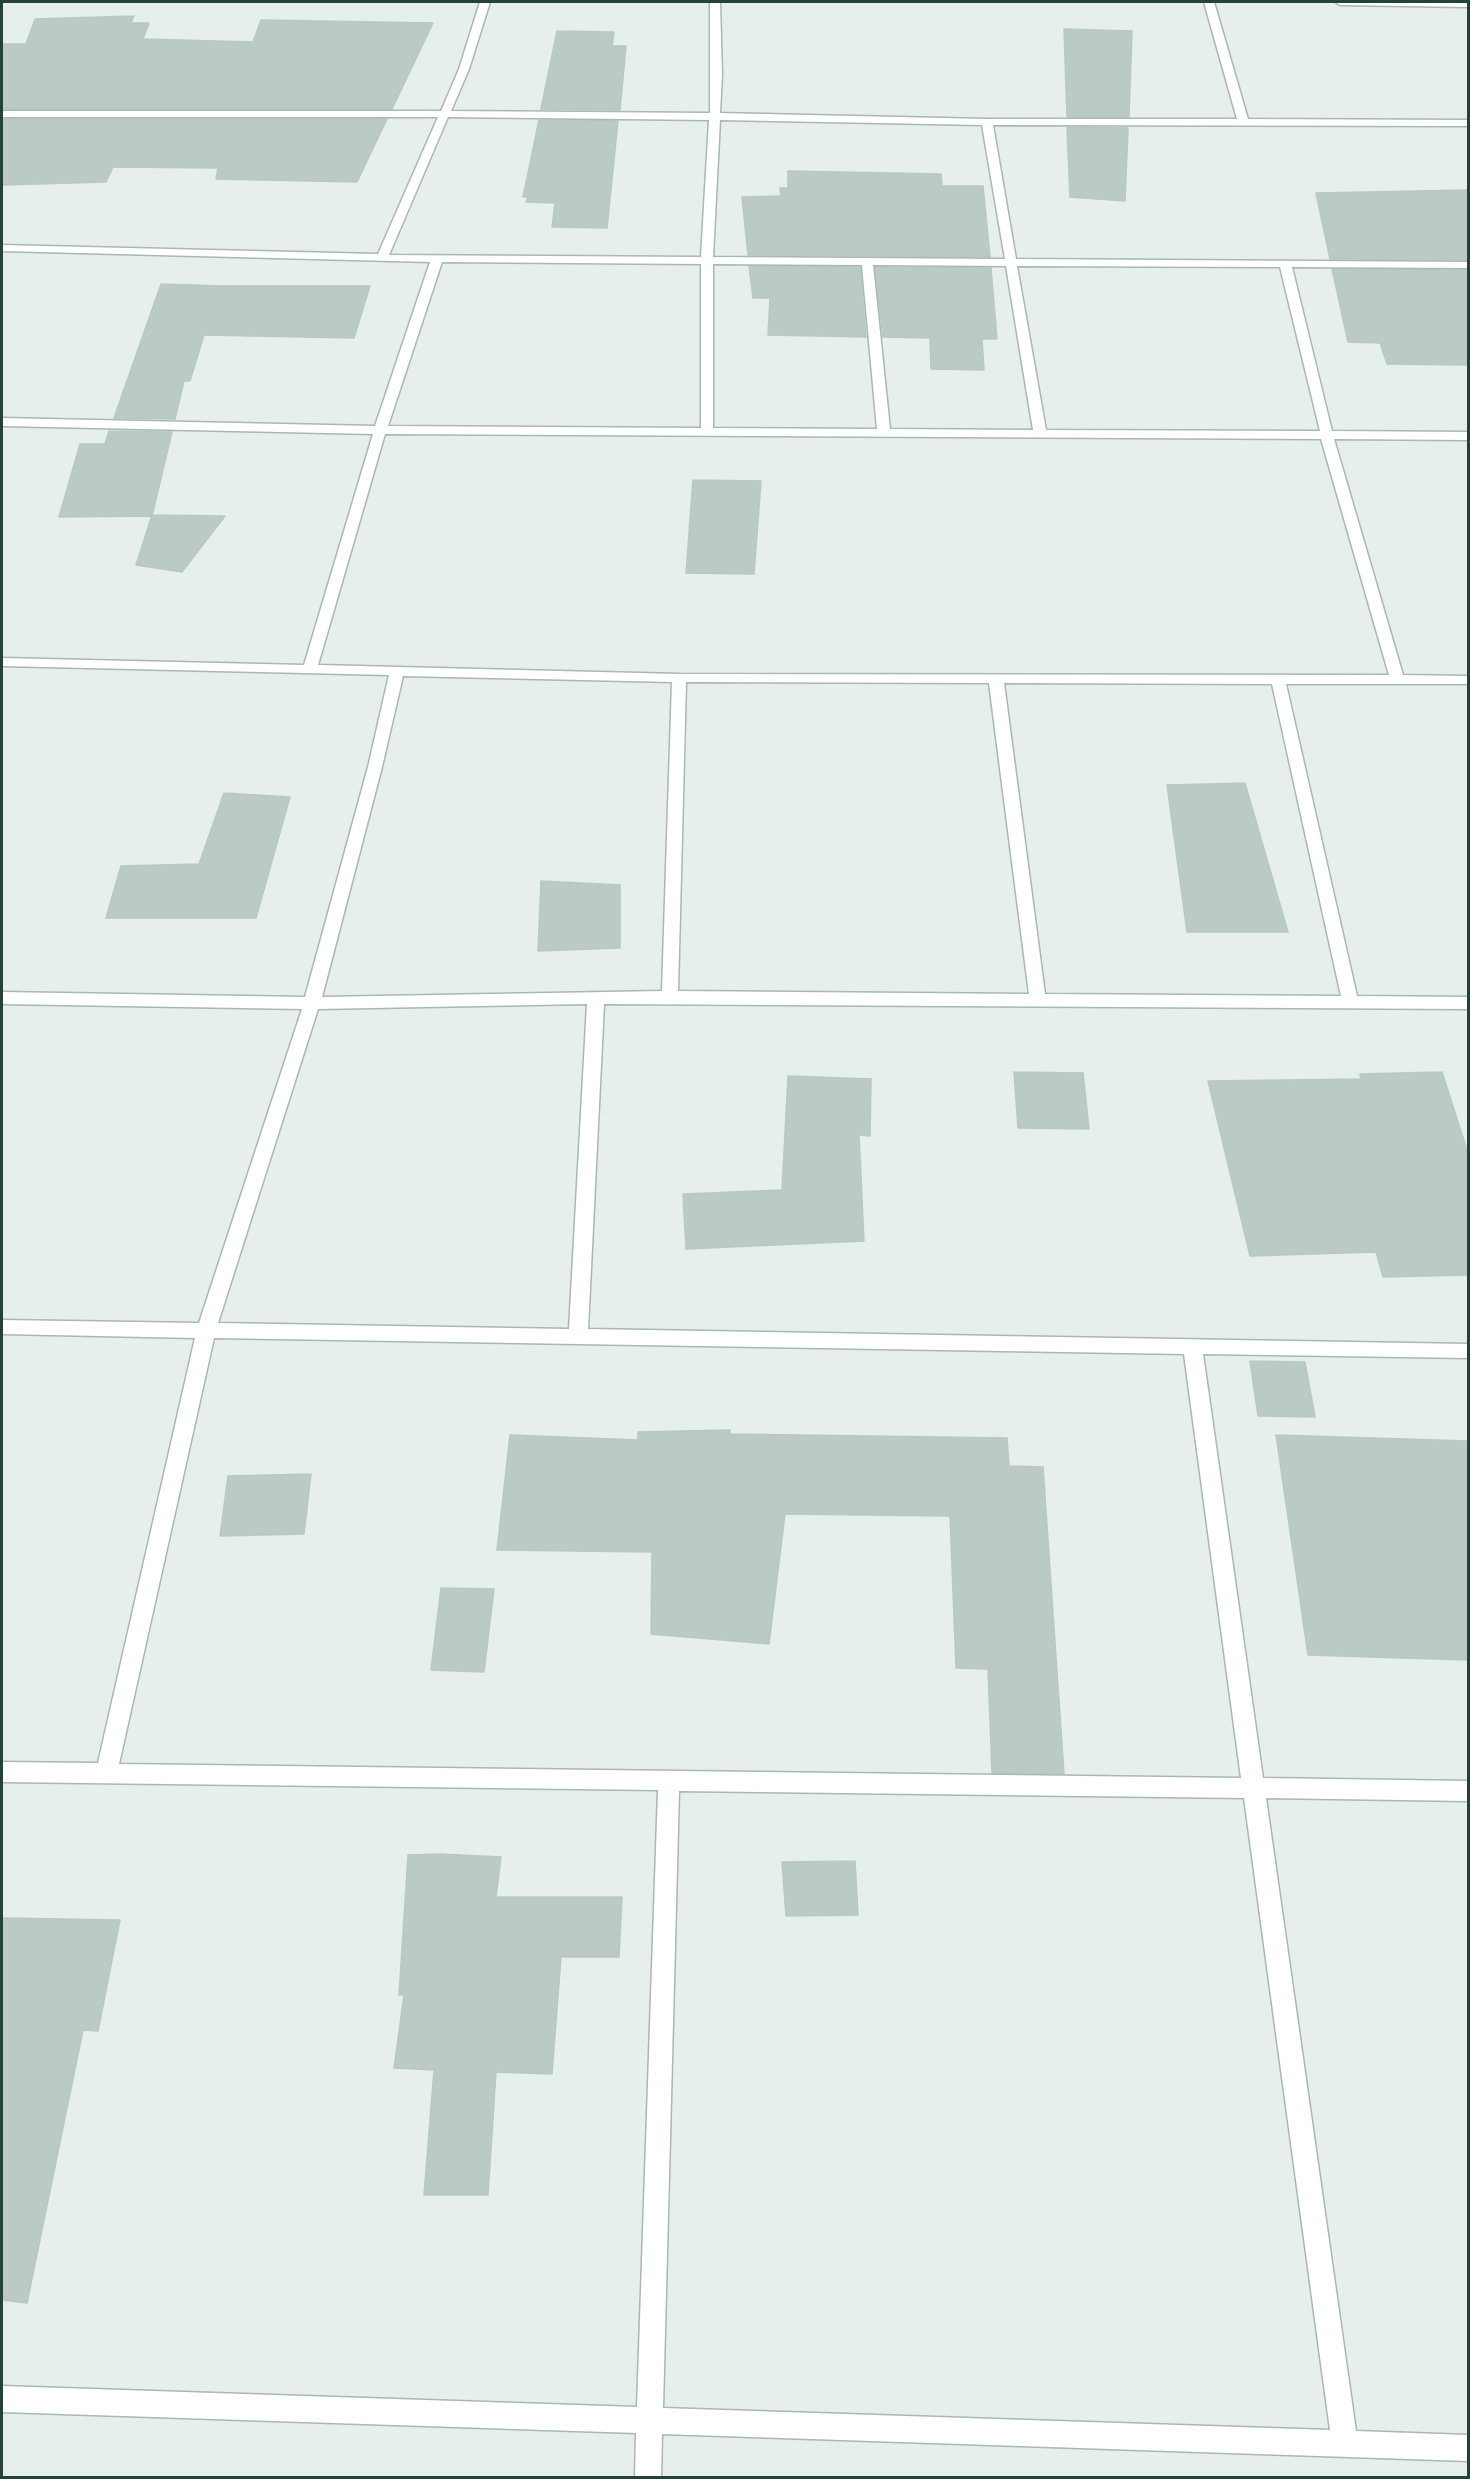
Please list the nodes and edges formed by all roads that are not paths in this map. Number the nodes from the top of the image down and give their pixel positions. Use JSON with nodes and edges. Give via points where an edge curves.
{"nodes":[{"id":1,"x":485,"y":2,"type":"edge"},
{"id":2,"x":715,"y":2,"type":"edge"},
{"id":3,"x":1209,"y":2,"type":"edge"},
{"id":4,"x":1340,"y":2,"type":"edge"},
{"id":5,"x":1468,"y":4,"type":"edge"},
{"id":6,"x":2,"y":114,"type":"edge"},
{"id":7,"x":444,"y":114,"type":"junction"},
{"id":8,"x":715,"y":117,"type":"junction"},
{"id":9,"x":1243,"y":121,"type":"junction"},
{"id":10,"x":987,"y":122,"type":"junction"},
{"id":11,"x":1468,"y":123,"type":"edge"},
{"id":12,"x":2,"y":248,"type":"edge"},
{"id":13,"x":381,"y":258,"type":"junction"},
{"id":14,"x":437,"y":258,"type":"junction"},
{"id":15,"x":707,"y":260,"type":"junction"},
{"id":16,"x":867,"y":261,"type":"junction"},
{"id":17,"x":1011,"y":262,"type":"junction"},
{"id":18,"x":1285,"y":264,"type":"junction"},
{"id":19,"x":1468,"y":265,"type":"edge"},
{"id":20,"x":2,"y":422,"type":"edge"},
{"id":21,"x":380,"y":430,"type":"junction"},
{"id":22,"x":707,"y":431,"type":"junction"},
{"id":23,"x":884,"y":432,"type":"junction"},
{"id":24,"x":1040,"y":432,"type":"junction"},
{"id":25,"x":1327,"y":436,"type":"junction"},
{"id":26,"x":1468,"y":436,"type":"edge"},
{"id":27,"x":2,"y":663,"type":"edge"},
{"id":28,"x":310,"y":668,"type":"junction"},
{"id":29,"x":397,"y":672,"type":"junction"},
{"id":30,"x":679,"y":678,"type":"junction"},
{"id":31,"x":996,"y":678,"type":"junction"},
{"id":32,"x":1278,"y":679,"type":"junction"},
{"id":33,"x":1397,"y":679,"type":"junction"},
{"id":34,"x":1468,"y":680,"type":"edge"},
{"id":35,"x":2,"y":998,"type":"edge"},
{"id":36,"x":597,"y":998,"type":"junction"},
{"id":37,"x":670,"y":998,"type":"junction"},
{"id":38,"x":1038,"y":1000,"type":"junction"},
{"id":39,"x":1350,"y":1001,"type":"junction"},
{"id":40,"x":312,"y":1003,"type":"junction"},
{"id":41,"x":1468,"y":1003,"type":"edge"},
{"id":42,"x":2,"y":1327,"type":"edge"},
{"id":43,"x":206,"y":1331,"type":"junction"},
{"id":44,"x":578,"y":1337,"type":"junction"},
{"id":45,"x":1192,"y":1346,"type":"junction"},
{"id":46,"x":1468,"y":1351,"type":"edge"},
{"id":47,"x":2,"y":1772,"type":"edge"},
{"id":48,"x":106,"y":1774,"type":"junction"},
{"id":49,"x":669,"y":1780,"type":"junction"},
{"id":50,"x":1253,"y":1788,"type":"junction"},
{"id":51,"x":1468,"y":1791,"type":"edge"},
{"id":52,"x":2,"y":2399,"type":"edge"},
{"id":53,"x":652,"y":2419,"type":"junction"},
{"id":54,"x":1345,"y":2444,"type":"junction"},
{"id":55,"x":1468,"y":2448,"type":"edge"},
{"id":56,"x":648,"y":2478,"type":"edge"}],
"edges":[{"from":1,"to":7,"type":"street","via":[[464,69]]},
{"from":2,"to":8,"type":"street"},
{"from":3,"to":9,"type":"street"},
{"from":4,"to":5,"type":"street"},
{"from":6,"to":7,"type":"street"},
{"from":7,"to":8,"type":"street"},
{"from":7,"to":13,"type":"street"},
{"from":8,"to":10,"type":"street"},
{"from":8,"to":15,"type":"street"},
{"from":9,"to":10,"type":"street"},
{"from":9,"to":11,"type":"street"},
{"from":10,"to":17,"type":"street"},
{"from":12,"to":13,"type":"street"},
{"from":13,"to":14,"type":"street"},
{"from":14,"to":15,"type":"street"},
{"from":14,"to":21,"type":"street"},
{"from":15,"to":16,"type":"street"},
{"from":15,"to":22,"type":"street"},
{"from":16,"to":17,"type":"street"},
{"from":16,"to":23,"type":"street"},
{"from":17,"to":18,"type":"street"},
{"from":17,"to":24,"type":"street"},
{"from":18,"to":19,"type":"street"},
{"from":18,"to":25,"type":"street"},
{"from":20,"to":21,"type":"street"},
{"from":21,"to":22,"type":"street"},
{"from":21,"to":28,"type":"street"},
{"from":22,"to":23,"type":"street"},
{"from":23,"to":24,"type":"street"},
{"from":24,"to":25,"type":"street"},
{"from":25,"to":26,"type":"street"},
{"from":25,"to":33,"type":"street"},
{"from":27,"to":28,"type":"street"},
{"from":28,"to":29,"type":"street"},
{"from":29,"to":30,"type":"street"},
{"from":29,"to":40,"type":"street"},
{"from":30,"to":31,"type":"street"},
{"from":30,"to":37,"type":"street"},
{"from":31,"to":32,"type":"street"},
{"from":31,"to":38,"type":"street"},
{"from":32,"to":33,"type":"street"},
{"from":32,"to":39,"type":"street"},
{"from":33,"to":34,"type":"street"},
{"from":35,"to":40,"type":"street"},
{"from":36,"to":37,"type":"street"},
{"from":36,"to":40,"type":"street"},
{"from":36,"to":44,"type":"street"},
{"from":37,"to":38,"type":"street"},
{"from":38,"to":39,"type":"street"},
{"from":39,"to":41,"type":"street"},
{"from":40,"to":43,"type":"street"},
{"from":42,"to":43,"type":"street"},
{"from":43,"to":44,"type":"street"},
{"from":43,"to":48,"type":"street"},
{"from":44,"to":45,"type":"street"},
{"from":45,"to":46,"type":"street"},
{"from":45,"to":50,"type":"street"},
{"from":47,"to":48,"type":"street"},
{"from":48,"to":49,"type":"street"},
{"from":49,"to":50,"type":"street"},
{"from":49,"to":53,"type":"street"},
{"from":50,"to":51,"type":"street"},
{"from":50,"to":54,"type":"street"},
{"from":52,"to":53,"type":"street"},
{"from":53,"to":54,"type":"street"},
{"from":53,"to":56,"type":"street"},
{"from":54,"to":55,"type":"street"}]}
